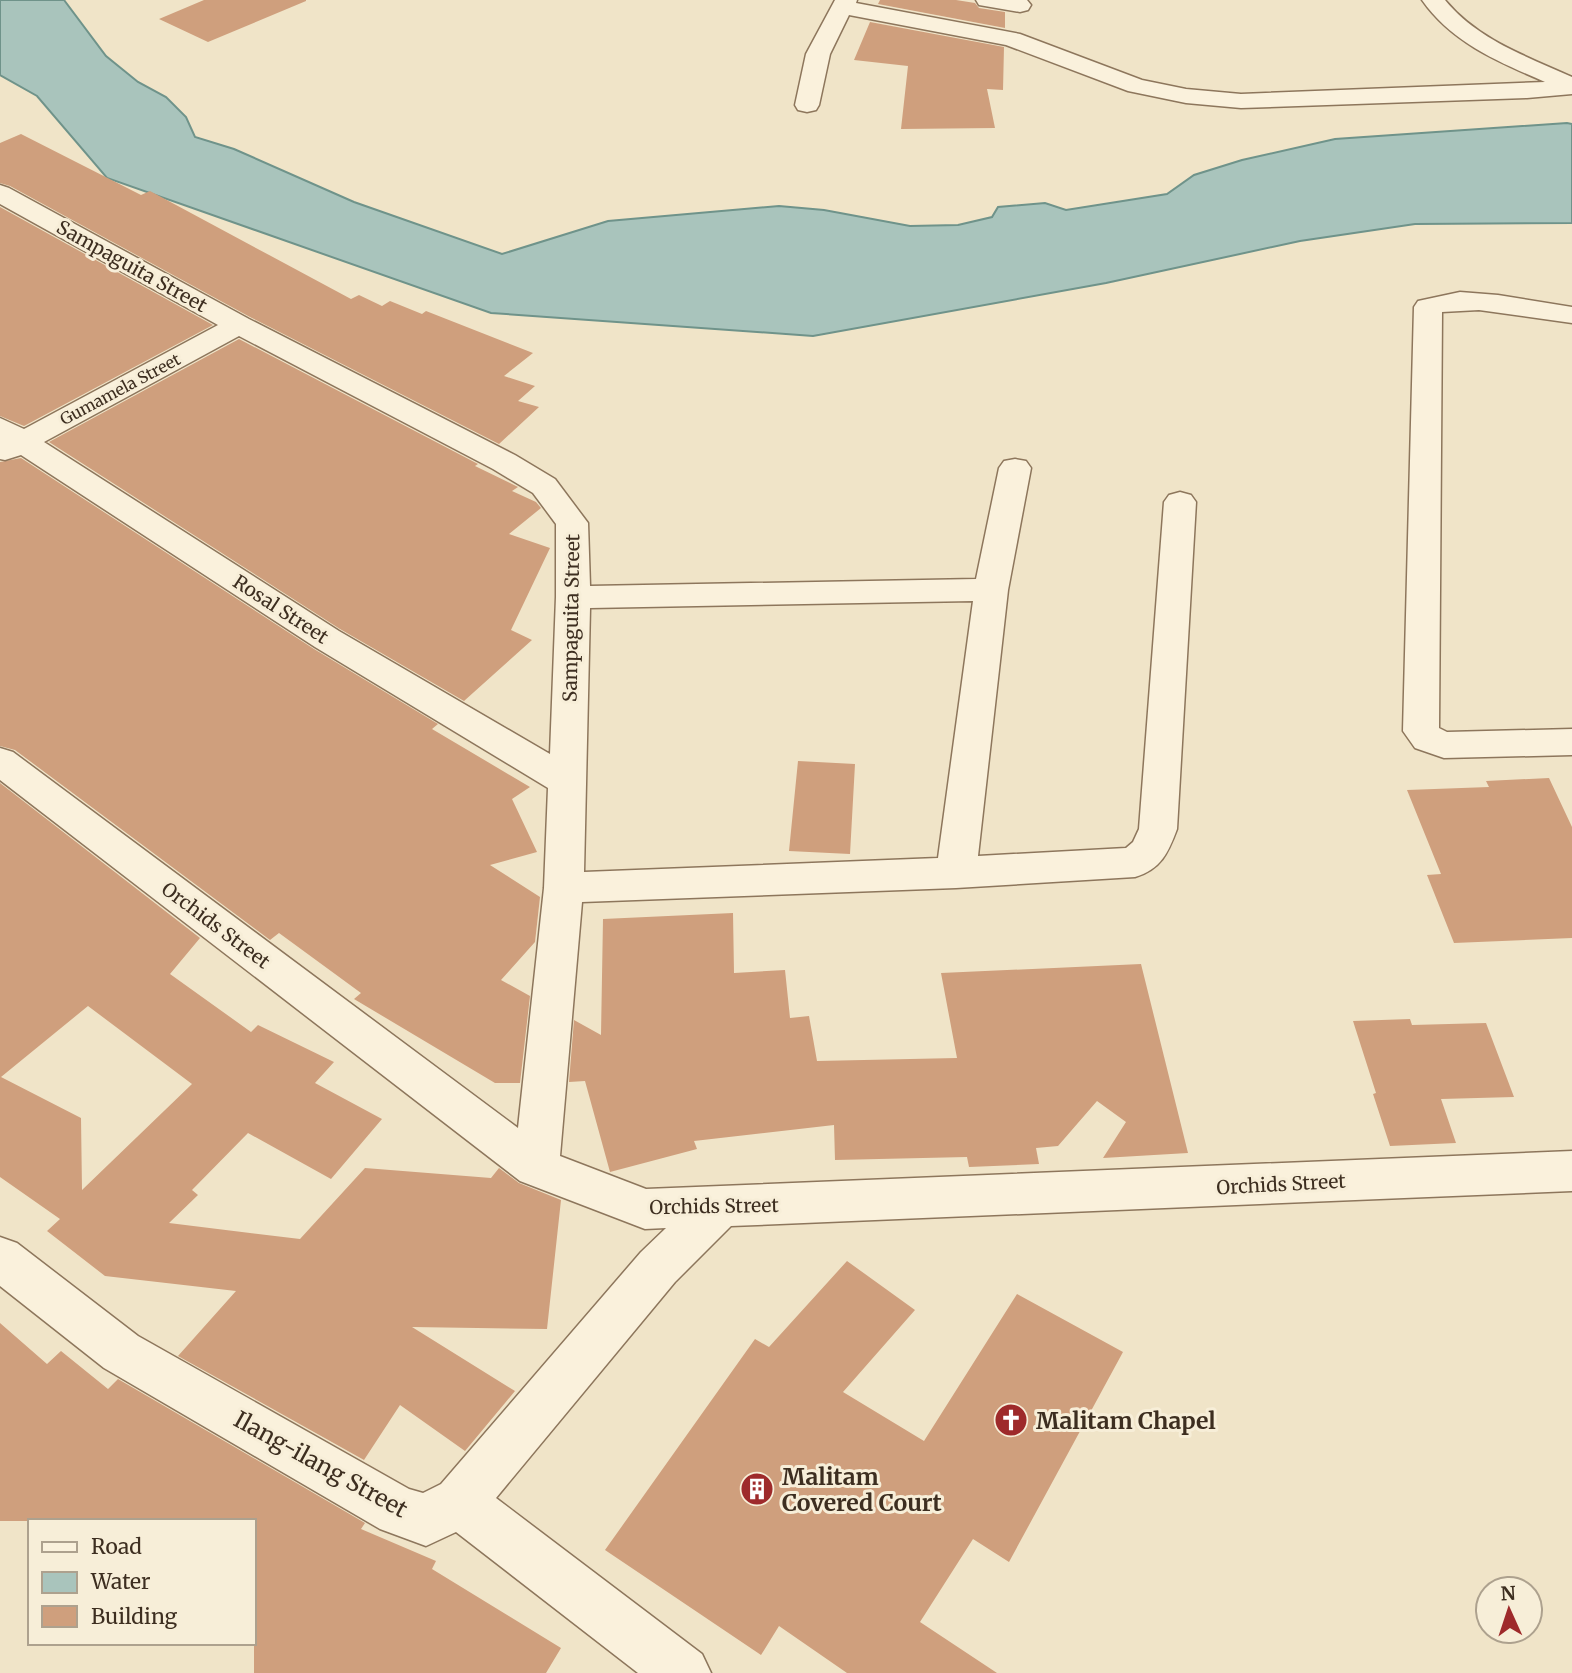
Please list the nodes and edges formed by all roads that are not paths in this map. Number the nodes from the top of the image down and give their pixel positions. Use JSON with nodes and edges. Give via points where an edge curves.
{"nodes":[{"id":1,"x":987,"y":0,"type":"edge"},
{"id":2,"x":1433,"y":0,"type":"edge"},
{"id":3,"x":844,"y":4,"type":"edge"},
{"id":4,"x":1020,"y":5,"type":"dead end"},
{"id":5,"x":1572,"y":86,"type":"edge"},
{"id":6,"x":807,"y":105,"type":"dead end"},
{"id":7,"x":0,"y":193,"type":"edge"},
{"id":8,"x":1572,"y":315,"type":"edge"},
{"id":9,"x":239,"y":325,"type":"junction"},
{"id":10,"x":8,"y":441,"type":"edge"},
{"id":11,"x":1015,"y":468,"type":"dead end"},
{"id":12,"x":1180,"y":502,"type":"dead end"},
{"id":13,"x":991,"y":590,"type":"junction"},
{"id":14,"x":573,"y":597,"type":"junction"},
{"id":15,"x":1572,"y":742,"type":"edge"},
{"id":16,"x":0,"y":761,"type":"edge"},
{"id":17,"x":567,"y":782,"type":"junction"},
{"id":18,"x":956,"y":873,"type":"junction"},
{"id":19,"x":565,"y":888,"type":"junction"},
{"id":20,"x":536,"y":1167,"type":"junction"},
{"id":21,"x":1572,"y":1171,"type":"edge"},
{"id":22,"x":719,"y":1208,"type":"junction"},
{"id":23,"x":0,"y":1258,"type":"edge"},
{"id":24,"x":459,"y":1502,"type":"junction"},
{"id":25,"x":683,"y":1673,"type":"edge"}],
"edges":[{"from":1,"to":4,"type":"street"},
{"from":2,"to":5,"type":"street","via":[[1464,32]]},
{"from":3,"to":5,"type":"street","via":[[1001,36],[1136,86],[1186,96],[1241,101]]},
{"from":3,"to":6,"type":"street","via":[[818,54]]},
{"from":7,"to":9,"type":"street","name":"Sampaguita Street"},
{"from":8,"to":15,"type":"street","via":[[1461,300],[1428,307],[1421,731],[1428,740],[1444,745]]},
{"from":9,"to":10,"type":"street","name":"Gumamela Street"},
{"from":9,"to":14,"type":"street","name":"Sampaguita Street","via":[[544,486],[572,523]]},
{"from":10,"to":17,"type":"street","name":"Rosal Street"},
{"from":11,"to":13,"type":"street"},
{"from":12,"to":18,"type":"street","via":[[1158,830],[1149,850],[1135,862]]},
{"from":13,"to":14,"type":"street"},
{"from":13,"to":18,"type":"street"},
{"from":14,"to":17,"type":"street","name":"Sampaguita Street"},
{"from":16,"to":20,"type":"street","name":"Orchids Street"},
{"from":17,"to":19,"type":"street","name":"Sampaguita Street"},
{"from":18,"to":19,"type":"street"},
{"from":19,"to":20,"type":"street","name":"Sampaguita Street"},
{"from":20,"to":22,"type":"street","name":"Orchids Street","via":[[645,1209]]},
{"from":21,"to":22,"type":"street","name":"Orchids Street"},
{"from":22,"to":24,"type":"street","name":"Ilang-ilang Street","via":[[658,1267]]},
{"from":23,"to":24,"type":"street","name":"Ilang-ilang Street","via":[[121,1352],[398,1511],[426,1520]]},
{"from":24,"to":25,"type":"street"}]}
